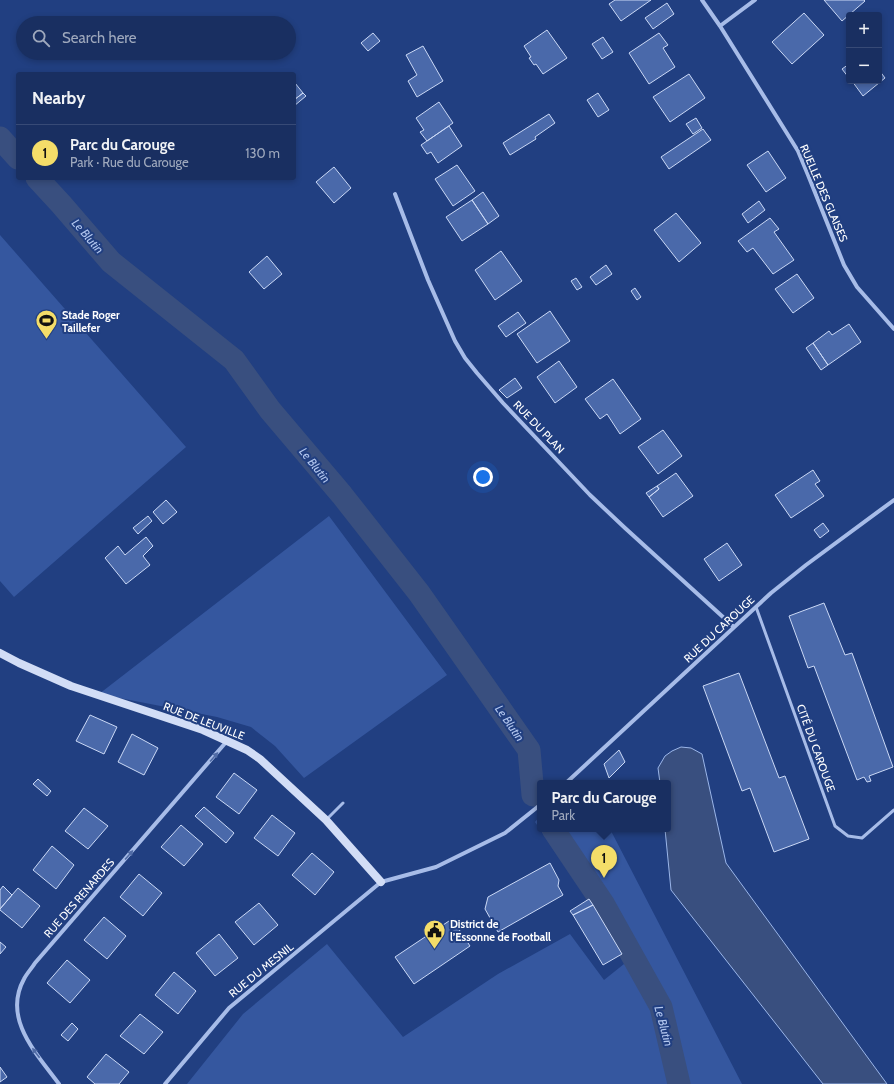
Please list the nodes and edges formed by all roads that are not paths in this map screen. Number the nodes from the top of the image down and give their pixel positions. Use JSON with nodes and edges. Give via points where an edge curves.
{"nodes":[{"id":1,"x":702,"y":0,"type":"edge"},
{"id":2,"x":755,"y":0,"type":"edge"},
{"id":3,"x":720,"y":26,"type":"junction"},
{"id":4,"x":396,"y":194,"type":"dead end"},
{"id":5,"x":894,"y":329,"type":"edge"},
{"id":6,"x":894,"y":500,"type":"edge"},
{"id":7,"x":756,"y":607,"type":"junction"},
{"id":8,"x":734,"y":627,"type":"junction"},
{"id":9,"x":0,"y":653,"type":"edge"},
{"id":10,"x":227,"y":741,"type":"junction"},
{"id":11,"x":569,"y":780,"type":"edge"},
{"id":12,"x":343,"y":803,"type":"dead end"},
{"id":13,"x":537,"y":807,"type":"edge"},
{"id":14,"x":894,"y":810,"type":"edge"},
{"id":15,"x":326,"y":820,"type":"junction"},
{"id":16,"x":381,"y":882,"type":"junction"},
{"id":17,"x":59,"y":1084,"type":"edge"},
{"id":18,"x":165,"y":1084,"type":"edge"}],
"edges":[{"from":1,"to":3,"type":"street","name":"RUELLE DES GLAISES"},
{"from":2,"to":3,"type":"street"},
{"from":3,"to":5,"type":"street","name":"RUELLE DES GLAISES","via":[[798,151],[844,266],[857,287]]},
{"from":4,"to":8,"type":"street","name":"RUE DU PLAN","via":[[428,280],[452,334],[477,374],[590,495]]},
{"from":6,"to":7,"type":"street","name":"RUE DU CAROUGE","via":[[806,565]]},
{"from":7,"to":8,"type":"street","name":"RUE DU CAROUGE"},
{"from":7,"to":14,"type":"lane","name":"CITÉ DU CAROUGE","via":[[835,826],[848,836],[862,838]]},
{"from":8,"to":11,"type":"street","name":"RUE DU CAROUGE"},
{"from":9,"to":10,"type":"street","name":"RUE DE LEUVILLE","via":[[72,686],[203,730]]},
{"from":10,"to":15,"type":"street","name":"RUE DE LEUVILLE","via":[[260,759]]},
{"from":17,"to":10,"type":"street","name":"RUE DES RENARDES","one_way":true,"via":[[27,1041],[18,1020],[18,994],[24,979],[35,963]]},
{"from":12,"to":15,"type":"lane"},
{"from":13,"to":16,"type":"street","via":[[505,833],[436,867]]},
{"from":15,"to":16,"type":"street","name":"RUE DE LEUVILLE"},
{"from":16,"to":18,"type":"street","name":"RUE DU MESNIL","via":[[229,1008]]}]}
